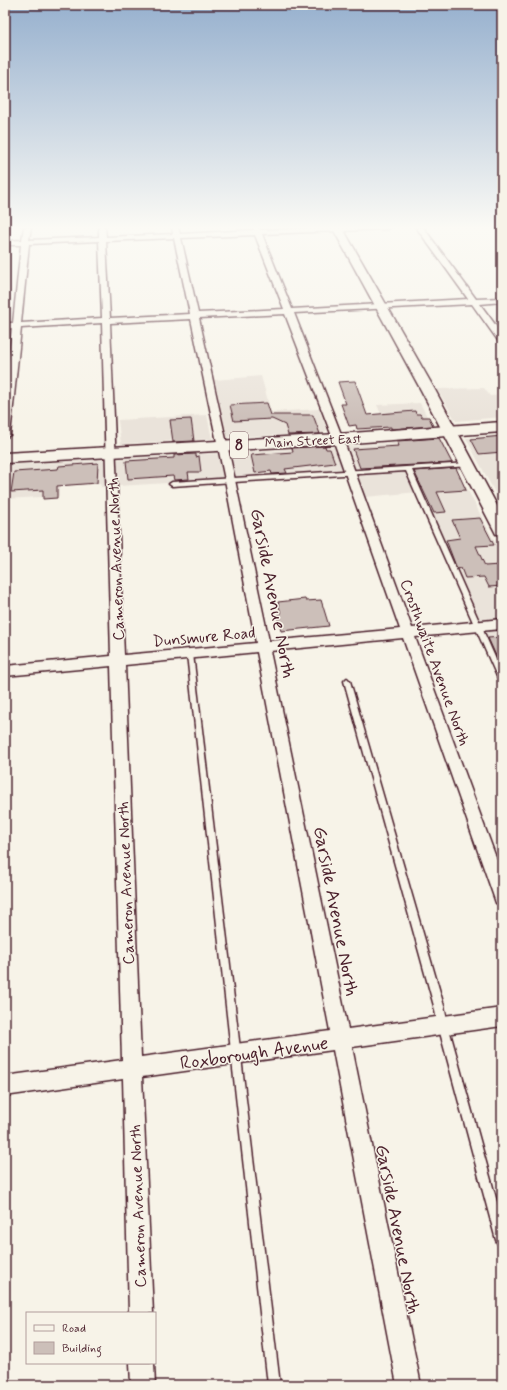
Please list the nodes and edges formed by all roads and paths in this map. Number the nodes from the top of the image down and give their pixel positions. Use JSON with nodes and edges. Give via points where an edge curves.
{"nodes":[{"id":1,"x":20,"y":292,"type":"edge"},
{"id":2,"x":105,"y":292,"type":"edge"},
{"id":3,"x":190,"y":292,"type":"edge"},
{"id":4,"x":282,"y":292,"type":"edge"},
{"id":5,"x":373,"y":292,"type":"edge"},
{"id":6,"x":467,"y":292,"type":"edge"},
{"id":7,"x":502,"y":300,"type":"edge"},
{"id":8,"x":474,"y":302,"type":"junction"},
{"id":9,"x":382,"y":308,"type":"junction"},
{"id":10,"x":290,"y":312,"type":"junction"},
{"id":11,"x":195,"y":316,"type":"junction"},
{"id":12,"x":107,"y":321,"type":"junction"},
{"id":13,"x":5,"y":326,"type":"edge"},
{"id":14,"x":17,"y":326,"type":"junction"},
{"id":15,"x":502,"y":340,"type":"edge"},
{"id":16,"x":502,"y":427,"type":"edge"},
{"id":17,"x":450,"y":432,"type":"junction"},
{"id":18,"x":5,"y":435,"type":"edge"},
{"id":19,"x":338,"y":439,"type":"junction"},
{"id":20,"x":222,"y":446,"type":"junction"},
{"id":21,"x":112,"y":452,"type":"junction"},
{"id":22,"x":5,"y":458,"type":"edge"},
{"id":23,"x":468,"y":465,"type":"junction"},
{"id":24,"x":408,"y":468,"type":"junction"},
{"id":25,"x":350,"y":472,"type":"junction"},
{"id":26,"x":230,"y":480,"type":"junction"},
{"id":27,"x":172,"y":484,"type":"dead end"},
{"id":28,"x":502,"y":530,"type":"edge"},
{"id":29,"x":502,"y":624,"type":"edge"},
{"id":30,"x":478,"y":626,"type":"junction"},
{"id":31,"x":407,"y":633,"type":"junction"},
{"id":32,"x":264,"y":648,"type":"junction"},
{"id":33,"x":190,"y":654,"type":"junction"},
{"id":34,"x":118,"y":661,"type":"junction"},
{"id":35,"x":5,"y":671,"type":"edge"},
{"id":36,"x":347,"y":681,"type":"dead end"},
{"id":37,"x":502,"y":681,"type":"edge"},
{"id":38,"x":502,"y":897,"type":"edge"},
{"id":39,"x":502,"y":1017,"type":"edge"},
{"id":40,"x":443,"y":1025,"type":"junction"},
{"id":41,"x":341,"y":1040,"type":"junction"},
{"id":42,"x":236,"y":1054,"type":"junction"},
{"id":43,"x":132,"y":1069,"type":"junction"},
{"id":44,"x":5,"y":1086,"type":"edge"},
{"id":45,"x":502,"y":1240,"type":"edge"},
{"id":46,"x":141,"y":1312,"type":"edge"},
{"id":47,"x":142,"y":1364,"type":"edge"},
{"id":48,"x":143,"y":1385,"type":"edge"},
{"id":49,"x":274,"y":1385,"type":"edge"},
{"id":50,"x":409,"y":1385,"type":"edge"}],
"edges":[{"from":1,"to":14,"type":"street"},
{"from":2,"to":12,"type":"street","name":"Cameron Avenue North"},
{"from":3,"to":11,"type":"street","name":"Garside Avenue North"},
{"from":4,"to":10,"type":"street","name":"Crosthwaite Avenue North"},
{"from":5,"to":9,"type":"main road"},
{"from":6,"to":8,"type":"street"},
{"from":7,"to":8,"type":"street"},
{"from":8,"to":9,"type":"street"},
{"from":8,"to":15,"type":"street"},
{"from":9,"to":10,"type":"street"},
{"from":9,"to":17,"type":"main road"},
{"from":10,"to":11,"type":"street"},
{"from":10,"to":19,"type":"street","name":"Crosthwaite Avenue North"},
{"from":11,"to":12,"type":"street"},
{"from":11,"to":20,"type":"street","name":"Garside Avenue North"},
{"from":12,"to":14,"type":"street"},
{"from":12,"to":21,"type":"street","name":"Cameron Avenue North"},
{"from":13,"to":14,"type":"street"},
{"from":14,"to":18,"type":"street"},
{"from":16,"to":17,"type":"main road","name":"Main Street East","number":"8"},
{"from":17,"to":19,"type":"main road","name":"Main Street East","number":"8"},
{"from":17,"to":23,"type":"main road"},
{"from":19,"to":20,"type":"main road","name":"Main Street East","number":"8"},
{"from":19,"to":25,"type":"street","name":"Crosthwaite Avenue North"},
{"from":20,"to":21,"type":"main road","name":"Main Street East","number":"8"},
{"from":20,"to":26,"type":"street","name":"Garside Avenue North"},
{"from":21,"to":22,"type":"main road","name":"Main Street East","number":"8"},
{"from":21,"to":34,"type":"street","name":"Cameron Avenue North"},
{"from":23,"to":24,"type":"lane"},
{"from":23,"to":28,"type":"main road"},
{"from":24,"to":25,"type":"lane"},
{"from":24,"to":30,"type":"lane"},
{"from":25,"to":26,"type":"lane"},
{"from":25,"to":31,"type":"street","name":"Crosthwaite Avenue North"},
{"from":26,"to":27,"type":"lane"},
{"from":26,"to":32,"type":"street","name":"Garside Avenue North"},
{"from":29,"to":30,"type":"street","name":"Dunsmure Road"},
{"from":30,"to":31,"type":"street","name":"Dunsmure Road"},
{"from":30,"to":37,"type":"lane"},
{"from":31,"to":32,"type":"street","name":"Dunsmure Road"},
{"from":31,"to":38,"type":"street","name":"Crosthwaite Avenue North"},
{"from":32,"to":33,"type":"street","name":"Dunsmure Road"},
{"from":32,"to":41,"type":"street","name":"Garside Avenue North"},
{"from":33,"to":34,"type":"street","name":"Dunsmure Road"},
{"from":33,"to":42,"type":"lane"},
{"from":34,"to":35,"type":"street","name":"Dunsmure Road"},
{"from":34,"to":43,"type":"street","name":"Cameron Avenue North"},
{"from":36,"to":40,"type":"lane"},
{"from":39,"to":40,"type":"street","name":"Roxborough Avenue"},
{"from":40,"to":41,"type":"street","name":"Roxborough Avenue"},
{"from":40,"to":45,"type":"lane"},
{"from":41,"to":42,"type":"street","name":"Roxborough Avenue"},
{"from":41,"to":50,"type":"street","name":"Garside Avenue North"},
{"from":42,"to":43,"type":"street","name":"Roxborough Avenue"},
{"from":42,"to":49,"type":"lane"},
{"from":43,"to":44,"type":"street","name":"Roxborough Avenue"},
{"from":43,"to":46,"type":"street","name":"Cameron Avenue North"},
{"from":47,"to":48,"type":"street"}]}
